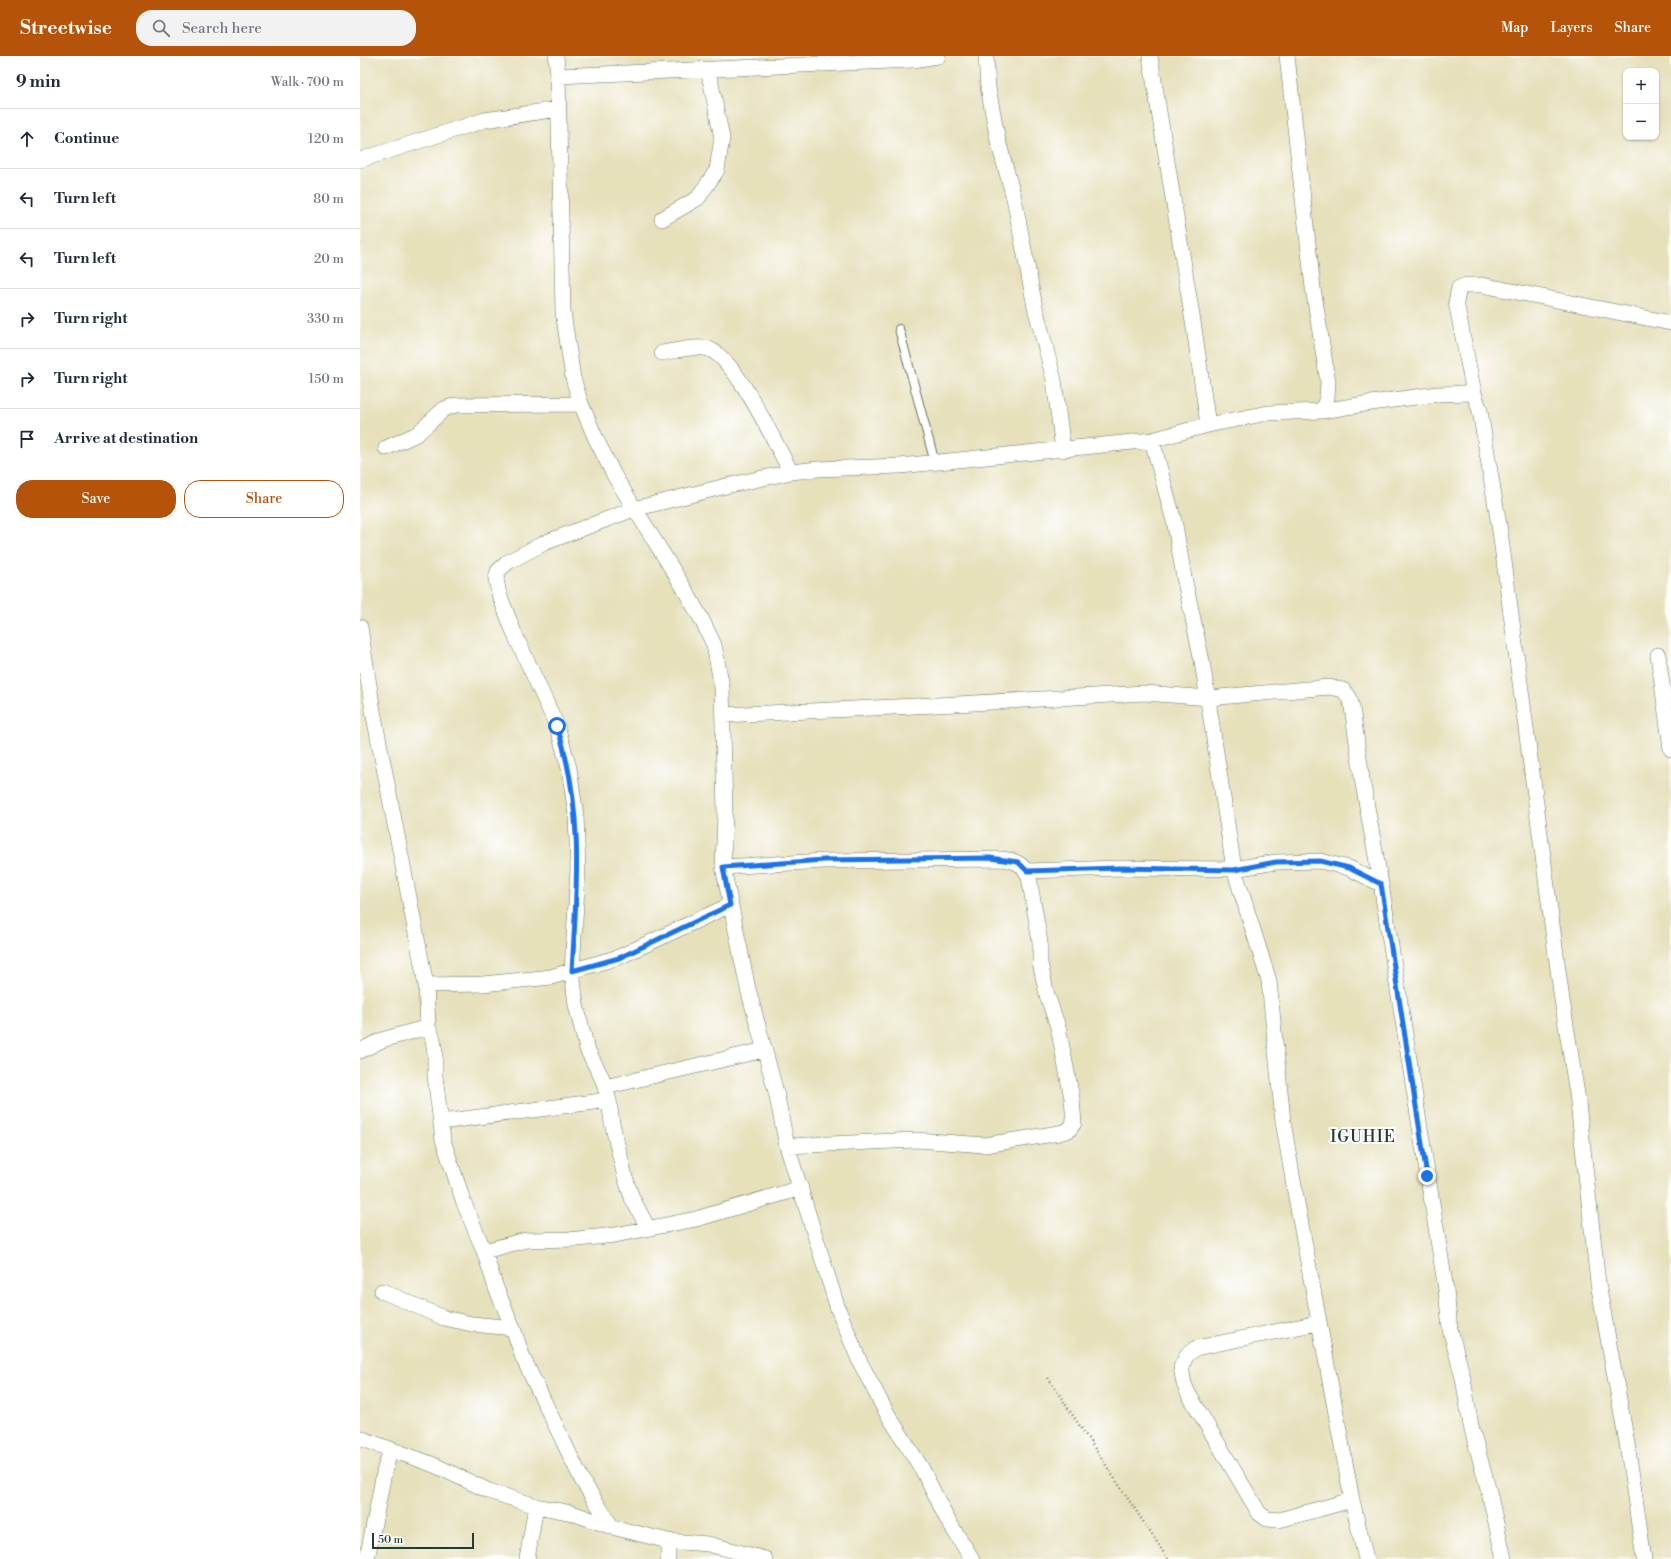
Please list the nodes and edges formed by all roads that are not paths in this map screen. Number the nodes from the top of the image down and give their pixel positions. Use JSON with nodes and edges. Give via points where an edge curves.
{"nodes":[{"id":1,"x":556,"y":56,"type":"edge"},
{"id":2,"x":938,"y":56,"type":"edge"},
{"id":3,"x":986,"y":56,"type":"edge"},
{"id":4,"x":1150,"y":56,"type":"edge"},
{"id":5,"x":1287,"y":56,"type":"edge"},
{"id":6,"x":708,"y":69,"type":"junction"},
{"id":7,"x":558,"y":76,"type":"junction"},
{"id":8,"x":558,"y":109,"type":"junction"},
{"id":9,"x":360,"y":160,"type":"edge"},
{"id":10,"x":662,"y":219,"type":"dead end"},
{"id":11,"x":1671,"y":323,"type":"edge"},
{"id":12,"x":899,"y":329,"type":"dead end"},
{"id":13,"x":662,"y":352,"type":"dead end"},
{"id":14,"x":1474,"y":393,"type":"junction"},
{"id":15,"x":581,"y":404,"type":"junction"},
{"id":16,"x":1322,"y":411,"type":"junction"},
{"id":17,"x":1208,"y":425,"type":"junction"},
{"id":18,"x":1152,"y":440,"type":"junction"},
{"id":19,"x":386,"y":448,"type":"dead end"},
{"id":20,"x":1063,"y":450,"type":"junction"},
{"id":21,"x":934,"y":463,"type":"junction"},
{"id":22,"x":791,"y":472,"type":"junction"},
{"id":23,"x":634,"y":509,"type":"junction"},
{"id":24,"x":360,"y":627,"type":"edge"},
{"id":25,"x":1658,"y":655,"type":"dead end"},
{"id":26,"x":1209,"y":698,"type":"junction"},
{"id":27,"x":723,"y":715,"type":"junction"},
{"id":28,"x":1671,"y":749,"type":"edge"},
{"id":29,"x":723,"y":867,"type":"junction"},
{"id":30,"x":1234,"y":870,"type":"junction"},
{"id":31,"x":1027,"y":871,"type":"junction"},
{"id":32,"x":1381,"y":884,"type":"junction"},
{"id":33,"x":730,"y":905,"type":"junction"},
{"id":34,"x":572,"y":971,"type":"junction"},
{"id":35,"x":426,"y":985,"type":"junction"},
{"id":36,"x":428,"y":1027,"type":"junction"},
{"id":37,"x":764,"y":1050,"type":"junction"},
{"id":38,"x":360,"y":1051,"type":"edge"},
{"id":39,"x":607,"y":1094,"type":"junction"},
{"id":40,"x":441,"y":1122,"type":"junction"},
{"id":41,"x":787,"y":1146,"type":"junction"},
{"id":42,"x":801,"y":1188,"type":"junction"},
{"id":43,"x":648,"y":1228,"type":"junction"},
{"id":44,"x":484,"y":1251,"type":"junction"},
{"id":45,"x":382,"y":1290,"type":"dead end"},
{"id":46,"x":1318,"y":1323,"type":"junction"},
{"id":47,"x":513,"y":1328,"type":"junction"},
{"id":48,"x":360,"y":1438,"type":"edge"},
{"id":49,"x":391,"y":1451,"type":"junction"},
{"id":50,"x":1352,"y":1500,"type":"junction"},
{"id":51,"x":536,"y":1506,"type":"junction"},
{"id":52,"x":612,"y":1527,"type":"junction"},
{"id":53,"x":668,"y":1541,"type":"junction"},
{"id":54,"x":368,"y":1559,"type":"edge"},
{"id":55,"x":527,"y":1559,"type":"edge"},
{"id":56,"x":668,"y":1559,"type":"edge"},
{"id":57,"x":765,"y":1559,"type":"edge"},
{"id":58,"x":972,"y":1559,"type":"edge"},
{"id":59,"x":1366,"y":1559,"type":"edge"},
{"id":60,"x":1504,"y":1559,"type":"edge"},
{"id":61,"x":1644,"y":1559,"type":"edge"}],
"edges":[{"from":1,"to":7,"type":"street"},
{"from":2,"to":6,"type":"street","via":[[913,60]]},
{"from":3,"to":20,"type":"street","via":[[988,87],[998,141],[1014,198],[1035,307],[1054,380]]},
{"from":4,"to":17,"type":"street"},
{"from":5,"to":16,"type":"street","via":[[1313,288],[1328,382],[1327,398]]},
{"from":6,"to":7,"type":"street"},
{"from":6,"to":10,"type":"street","via":[[722,138],[716,170],[698,198]]},
{"from":7,"to":8,"type":"street"},
{"from":8,"to":9,"type":"street","via":[[485,120]]},
{"from":8,"to":15,"type":"street","via":[[563,312],[569,356]]},
{"from":11,"to":14,"type":"street","via":[[1482,285],[1466,285],[1459,288],[1456,302]]},
{"from":12,"to":21,"type":"lane"},
{"from":13,"to":22,"type":"street","via":[[705,348],[726,361],[750,394]]},
{"from":14,"to":16,"type":"street","via":[[1438,394]]},
{"from":14,"to":61,"type":"street","via":[[1480,411],[1500,531],[1560,992],[1577,1094],[1598,1284],[1627,1443]]},
{"from":15,"to":19,"type":"street","via":[[456,405],[444,409],[417,434]]},
{"from":15,"to":23,"type":"street","via":[[596,439]]},
{"from":16,"to":17,"type":"street","via":[[1268,413]]},
{"from":17,"to":18,"type":"street"},
{"from":18,"to":20,"type":"street"},
{"from":18,"to":26,"type":"street","via":[[1175,524]]},
{"from":20,"to":21,"type":"street","via":[[1013,453]]},
{"from":21,"to":22,"type":"street"},
{"from":22,"to":23,"type":"street"},
{"from":23,"to":27,"type":"street","via":[[684,588],[714,645],[722,687]]},
{"from":23,"to":34,"type":"street","via":[[544,543],[508,562],[498,571],[496,579],[515,635],[557,726],[569,768],[576,815],[578,870]]},
{"from":24,"to":35,"type":"street","via":[[373,711]]},
{"from":25,"to":28,"type":"street"},
{"from":26,"to":27,"type":"street","via":[[1145,693]]},
{"from":26,"to":30,"type":"street"},
{"from":26,"to":32,"type":"street","via":[[1329,687],[1339,688],[1347,694],[1352,707]]},
{"from":27,"to":29,"type":"street"},
{"from":29,"to":31,"type":"street","via":[[824,860],[990,858],[1018,862]]},
{"from":29,"to":33,"type":"street"},
{"from":30,"to":31,"type":"street","via":[[1119,868]]},
{"from":30,"to":32,"type":"street","via":[[1276,862],[1320,861],[1349,868]]},
{"from":30,"to":46,"type":"street","via":[[1269,981],[1284,1121]]},
{"from":31,"to":41,"type":"street","via":[[1036,915],[1040,963],[1058,1027],[1072,1098],[1075,1119],[1070,1130],[985,1145],[916,1140]]},
{"from":32,"to":60,"type":"street","via":[[1446,1290],[1450,1329]]},
{"from":33,"to":34,"type":"street","via":[[619,958]]},
{"from":33,"to":37,"type":"street"},
{"from":34,"to":35,"type":"street","via":[[551,978],[516,982]]},
{"from":34,"to":39,"type":"street","via":[[576,1005],[587,1049]]},
{"from":35,"to":36,"type":"street"},
{"from":36,"to":38,"type":"street","via":[[382,1040]]},
{"from":36,"to":40,"type":"street","via":[[432,1039]]},
{"from":37,"to":39,"type":"street"},
{"from":37,"to":41,"type":"street"},
{"from":39,"to":40,"type":"street"},
{"from":39,"to":43,"type":"street","via":[[625,1177],[632,1198]]},
{"from":40,"to":44,"type":"street","via":[[449,1160]]},
{"from":41,"to":42,"type":"street"},
{"from":42,"to":43,"type":"street","via":[[696,1219]]},
{"from":42,"to":58,"type":"street","via":[[838,1309],[859,1360],[885,1410],[922,1469],[947,1519]]},
{"from":43,"to":44,"type":"street","via":[[595,1238],[526,1240]]},
{"from":44,"to":47,"type":"street"},
{"from":45,"to":47,"type":"street","via":[[444,1318]]},
{"from":46,"to":50,"type":"street"},
{"from":46,"to":50,"type":"street","via":[[1196,1348],[1183,1360],[1181,1374],[1188,1393],[1263,1517],[1279,1520]]},
{"from":47,"to":52,"type":"street","via":[[523,1358],[565,1447],[582,1480]]},
{"from":48,"to":49,"type":"street"},
{"from":49,"to":51,"type":"street","via":[[434,1465],[489,1491]]},
{"from":49,"to":54,"type":"street","via":[[385,1468]]},
{"from":50,"to":59,"type":"street"},
{"from":51,"to":52,"type":"street","via":[[572,1513]]},
{"from":51,"to":55,"type":"street"},
{"from":52,"to":53,"type":"street"},
{"from":53,"to":56,"type":"street"},
{"from":53,"to":57,"type":"street","via":[[708,1544]]}]}
